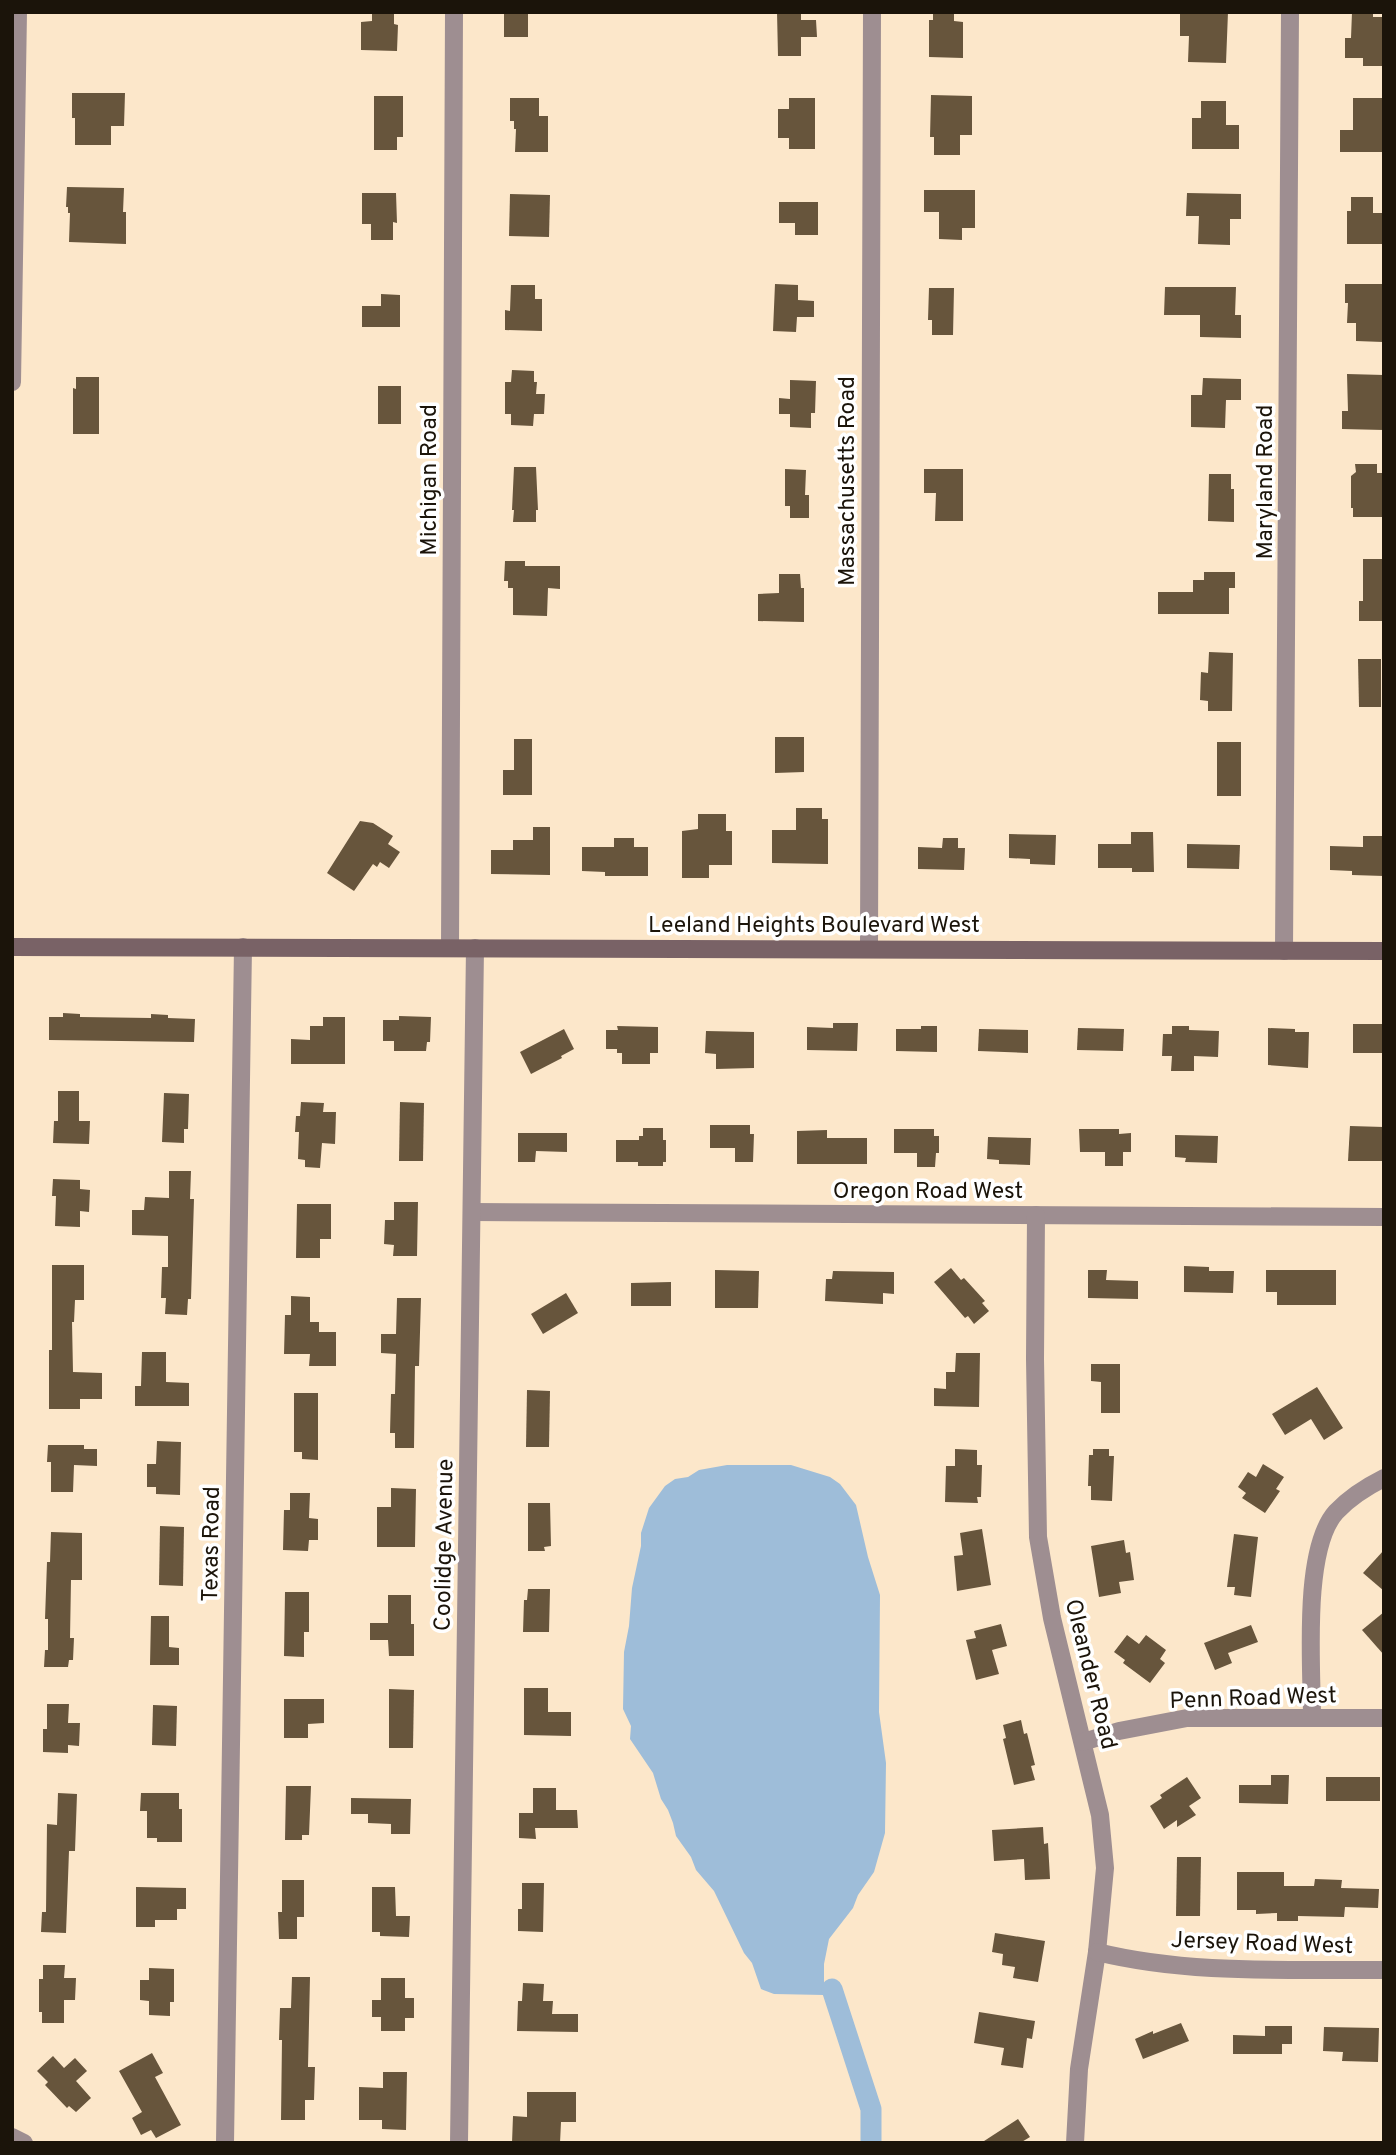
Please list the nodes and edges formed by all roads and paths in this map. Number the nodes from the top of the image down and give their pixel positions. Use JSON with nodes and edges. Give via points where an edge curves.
{"nodes":[{"id":1,"x":18,"y":12,"type":"edge"},
{"id":2,"x":454,"y":12,"type":"edge"},
{"id":3,"x":872,"y":12,"type":"edge"},
{"id":4,"x":1290,"y":12,"type":"edge"},
{"id":5,"x":12,"y":382,"type":"edge"},
{"id":6,"x":12,"y":947,"type":"edge"},
{"id":7,"x":243,"y":947,"type":"junction"},
{"id":8,"x":450,"y":948,"type":"junction"},
{"id":9,"x":475,"y":948,"type":"junction"},
{"id":10,"x":869,"y":949,"type":"junction"},
{"id":11,"x":1284,"y":951,"type":"junction"},
{"id":12,"x":1384,"y":951,"type":"edge"},
{"id":13,"x":472,"y":1212,"type":"junction"},
{"id":14,"x":1036,"y":1214,"type":"junction"},
{"id":15,"x":1384,"y":1217,"type":"edge"},
{"id":16,"x":1384,"y":1478,"type":"edge"},
{"id":17,"x":1312,"y":1718,"type":"junction"},
{"id":18,"x":1384,"y":1718,"type":"edge"},
{"id":19,"x":1083,"y":1742,"type":"junction"},
{"id":20,"x":1097,"y":1952,"type":"junction"},
{"id":21,"x":1384,"y":1970,"type":"edge"},
{"id":22,"x":12,"y":2137,"type":"edge"},
{"id":23,"x":24,"y":2143,"type":"edge"},
{"id":24,"x":225,"y":2143,"type":"edge"},
{"id":25,"x":459,"y":2143,"type":"edge"},
{"id":26,"x":1075,"y":2143,"type":"edge"}],
"edges":[{"from":1,"to":5,"type":"street"},
{"from":2,"to":8,"type":"street","name":"Michigan Road"},
{"from":3,"to":10,"type":"street","name":"Massachusetts Road"},
{"from":4,"to":11,"type":"street","name":"Maryland Road"},
{"from":6,"to":7,"type":"main road","name":"Leeland Heights Boulevard West"},
{"from":7,"to":8,"type":"main road","name":"Leeland Heights Boulevard West"},
{"from":7,"to":24,"type":"street","name":"Texas Road"},
{"from":8,"to":9,"type":"main road","name":"Leeland Heights Boulevard West"},
{"from":9,"to":10,"type":"main road","name":"Leeland Heights Boulevard West"},
{"from":9,"to":13,"type":"street","name":"Coolidge Avenue"},
{"from":10,"to":11,"type":"main road","name":"Leeland Heights Boulevard West"},
{"from":11,"to":12,"type":"main road","name":"Leeland Heights Boulevard West"},
{"from":13,"to":14,"type":"street","name":"Oregon Road West"},
{"from":13,"to":25,"type":"street","name":"Coolidge Avenue"},
{"from":14,"to":15,"type":"street","name":"Oregon Road West"},
{"from":14,"to":19,"type":"street","name":"Oleander Road","via":[[1038,1537],[1052,1618]]},
{"from":16,"to":17,"type":"street","via":[[1334,1514],[1321,1542],[1312,1597]]},
{"from":17,"to":18,"type":"street","name":"Penn Road West"},
{"from":17,"to":19,"type":"street","name":"Penn Road West","via":[[1187,1718]]},
{"from":19,"to":20,"type":"street","name":"Oleander Road","via":[[1104,1845]]},
{"from":20,"to":21,"type":"street","name":"Jersey Road West","via":[[1196,1968]]},
{"from":20,"to":26,"type":"street","name":"Oleander Road","via":[[1079,2070]]},
{"from":22,"to":23,"type":"street"}]}
